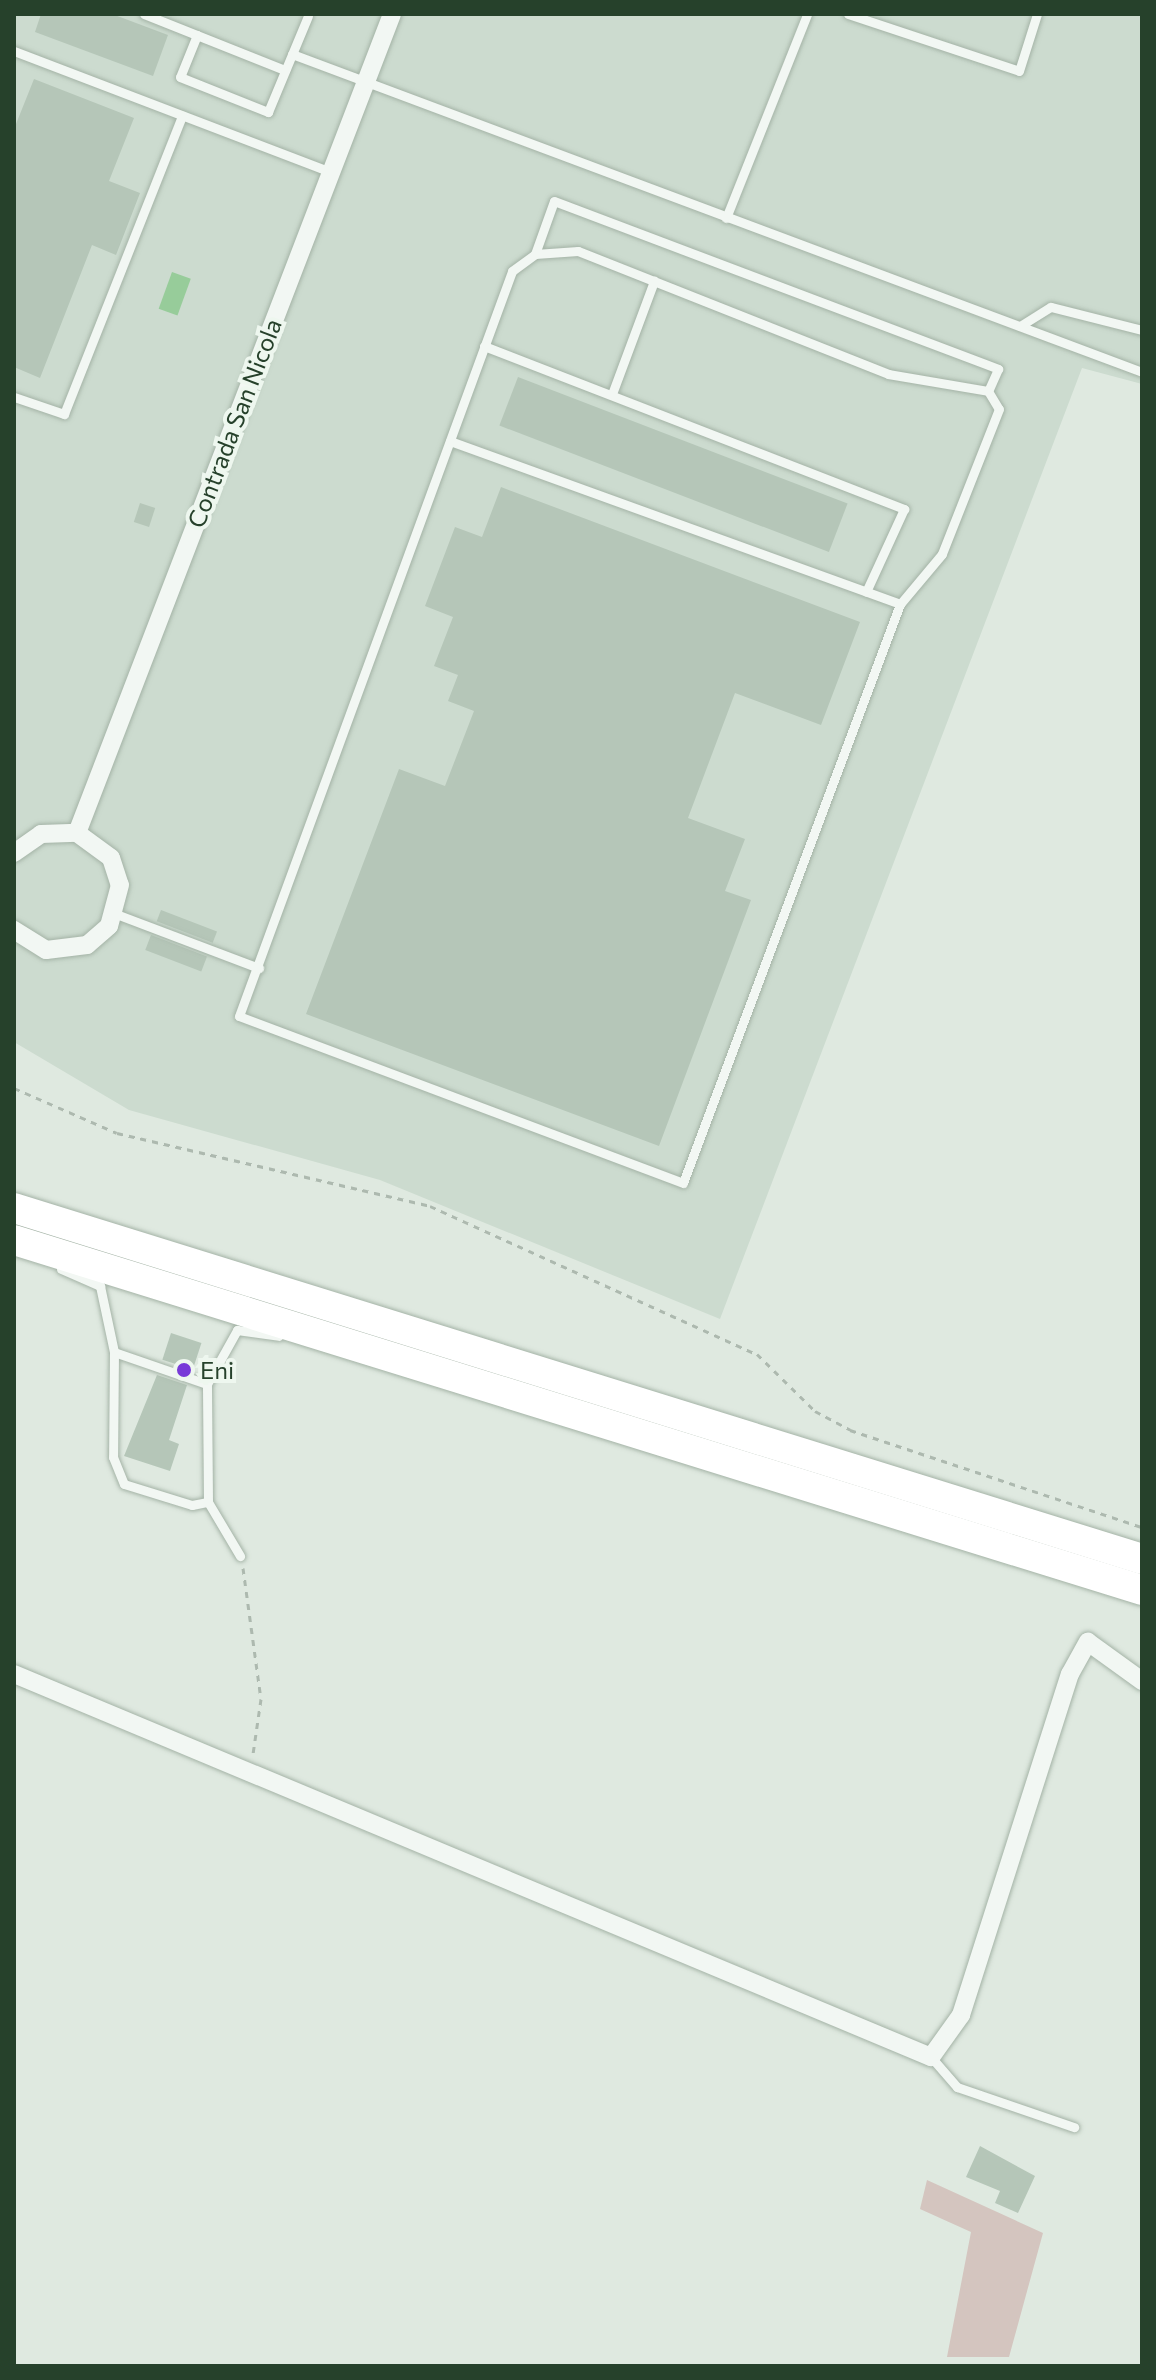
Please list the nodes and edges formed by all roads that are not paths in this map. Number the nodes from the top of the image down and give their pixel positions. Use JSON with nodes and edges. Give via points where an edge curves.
{"nodes":[{"id":1,"x":144,"y":14,"type":"edge"},
{"id":2,"x":392,"y":14,"type":"edge"},
{"id":3,"x":807,"y":14,"type":"edge"},
{"id":4,"x":848,"y":14,"type":"edge"},
{"id":5,"x":1037,"y":14,"type":"edge"},
{"id":6,"x":308,"y":16,"type":"edge"},
{"id":7,"x":197,"y":35,"type":"junction"},
{"id":8,"x":14,"y":51,"type":"edge"},
{"id":9,"x":292,"y":54,"type":"junction"},
{"id":10,"x":285,"y":70,"type":"junction"},
{"id":11,"x":365,"y":83,"type":"junction"},
{"id":12,"x":182,"y":116,"type":"junction"},
{"id":13,"x":331,"y":172,"type":"junction"},
{"id":14,"x":726,"y":218,"type":"junction"},
{"id":15,"x":535,"y":254,"type":"junction"},
{"id":16,"x":654,"y":281,"type":"junction"},
{"id":17,"x":1020,"y":326,"type":"junction"},
{"id":18,"x":1142,"y":330,"type":"edge"},
{"id":19,"x":484,"y":346,"type":"junction"},
{"id":20,"x":1142,"y":372,"type":"edge"},
{"id":21,"x":988,"y":391,"type":"junction"},
{"id":22,"x":612,"y":394,"type":"junction"},
{"id":23,"x":14,"y":397,"type":"edge"},
{"id":24,"x":450,"y":441,"type":"junction"},
{"id":25,"x":866,"y":592,"type":"junction"},
{"id":26,"x":900,"y":604,"type":"junction"},
{"id":27,"x":77,"y":833,"type":"junction"},
{"id":28,"x":14,"y":853,"type":"edge"},
{"id":29,"x":116,"y":914,"type":"junction"},
{"id":30,"x":14,"y":930,"type":"edge"},
{"id":31,"x":259,"y":968,"type":"junction"},
{"id":32,"x":14,"y":1208,"type":"edge"},
{"id":33,"x":14,"y":1240,"type":"edge"},
{"id":34,"x":14,"y":1248,"type":"edge"},
{"id":35,"x":358,"y":1346,"type":"junction"},
{"id":36,"x":114,"y":1352,"type":"junction"},
{"id":37,"x":207,"y":1384,"type":"junction"},
{"id":38,"x":208,"y":1502,"type":"junction"},
{"id":39,"x":240,"y":1556,"type":"road end"},
{"id":40,"x":1142,"y":1559,"type":"edge"},
{"id":41,"x":1142,"y":1590,"type":"edge"},
{"id":42,"x":14,"y":1674,"type":"edge"},
{"id":43,"x":1142,"y":1681,"type":"edge"},
{"id":44,"x":931,"y":2057,"type":"junction"},
{"id":45,"x":1074,"y":2127,"type":"dead end"}],
"edges":[{"from":1,"to":7,"type":"lane"},
{"from":2,"to":11,"type":"street","name":"Contrada San Nicola"},
{"from":3,"to":14,"type":"lane"},
{"from":4,"to":5,"type":"lane","via":[[1019,71]]},
{"from":6,"to":9,"type":"lane"},
{"from":7,"to":10,"type":"lane"},
{"from":7,"to":10,"type":"lane","via":[[180,77],[209,89],[268,112]]},
{"from":8,"to":12,"type":"lane"},
{"from":9,"to":10,"type":"lane"},
{"from":9,"to":11,"type":"lane"},
{"from":11,"to":13,"type":"street","name":"Contrada San Nicola"},
{"from":11,"to":14,"type":"lane"},
{"from":12,"to":13,"type":"lane"},
{"from":12,"to":23,"type":"lane","via":[[64,414]]},
{"from":13,"to":27,"type":"street","name":"Contrada San Nicola"},
{"from":14,"to":17,"type":"lane"},
{"from":15,"to":16,"type":"lane","via":[[578,251]]},
{"from":15,"to":19,"type":"lane","via":[[512,271]]},
{"from":15,"to":21,"type":"lane","via":[[554,201],[998,369]]},
{"from":16,"to":21,"type":"lane","via":[[888,374]]},
{"from":16,"to":22,"type":"lane"},
{"from":17,"to":18,"type":"lane","via":[[1051,307]]},
{"from":17,"to":20,"type":"lane"},
{"from":19,"to":22,"type":"lane"},
{"from":19,"to":24,"type":"lane"},
{"from":21,"to":26,"type":"lane","via":[[999,409],[942,554]]},
{"from":22,"to":25,"type":"lane","via":[[904,509]]},
{"from":24,"to":25,"type":"lane"},
{"from":24,"to":31,"type":"lane"},
{"from":25,"to":26,"type":"lane"},
{"from":26,"to":31,"type":"lane","via":[[683,1183],[239,1016]]},
{"from":27,"to":28,"type":"street","via":[[41,834]]},
{"from":27,"to":29,"type":"street","via":[[111,858],[120,885]]},
{"from":29,"to":30,"type":"street","via":[[99,937],[74,950],[46,950]]},
{"from":29,"to":31,"type":"lane"},
{"from":32,"to":40,"type":"highway"},
{"from":33,"to":35,"type":"highway"},
{"from":34,"to":36,"type":"lane","via":[[100,1286]]},
{"from":35,"to":37,"type":"lane","via":[[237,1330]]},
{"from":35,"to":41,"type":"highway"},
{"from":36,"to":37,"type":"lane"},
{"from":36,"to":38,"type":"lane","via":[[113,1457],[124,1484],[192,1505]]},
{"from":37,"to":38,"type":"lane"},
{"from":38,"to":39,"type":"lane"},
{"from":42,"to":44,"type":"street"},
{"from":43,"to":44,"type":"street","via":[[1088,1642],[1070,1674],[961,2015]]},
{"from":44,"to":45,"type":"lane","via":[[957,2087]]}]}
